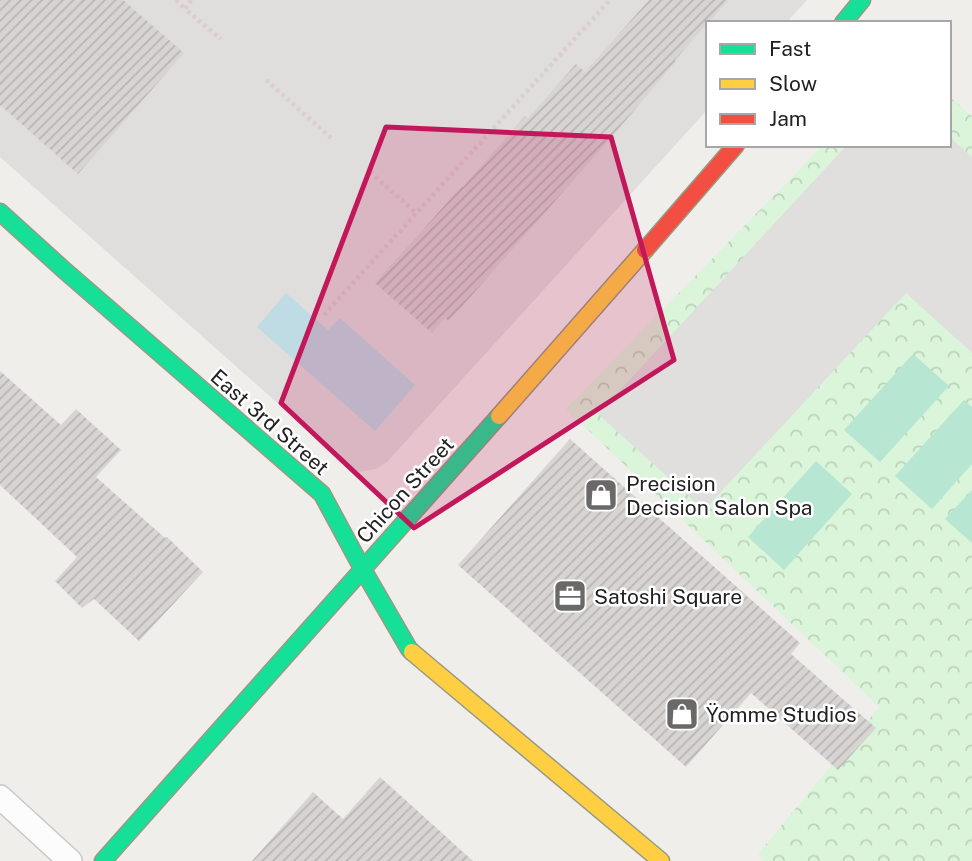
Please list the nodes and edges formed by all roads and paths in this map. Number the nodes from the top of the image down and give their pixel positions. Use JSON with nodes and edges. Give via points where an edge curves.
{"nodes":[{"id":1,"x":176,"y":0,"type":"edge"},
{"id":2,"x":191,"y":0,"type":"edge"},
{"id":3,"x":610,"y":0,"type":"edge"},
{"id":4,"x":862,"y":0,"type":"edge"},
{"id":5,"x":185,"y":9,"type":"junction"},
{"id":6,"x":844,"y":21,"type":"edge"},
{"id":7,"x":221,"y":39,"type":"dead end"},
{"id":8,"x":266,"y":80,"type":"dead end"},
{"id":9,"x":331,"y":138,"type":"dead end"},
{"id":10,"x":734,"y":147,"type":"edge"},
{"id":11,"x":370,"y":172,"type":"dead end"},
{"id":12,"x":0,"y":212,"type":"edge"},
{"id":13,"x":416,"y":213,"type":"junction"},
{"id":14,"x":324,"y":315,"type":"dead end"},
{"id":15,"x":362,"y":569,"type":"junction"},
{"id":16,"x":0,"y":797,"type":"edge"},
{"id":17,"x":70,"y":861,"type":"edge"},
{"id":18,"x":103,"y":861,"type":"edge"},
{"id":19,"x":661,"y":861,"type":"edge"}],
"edges":[{"from":1,"to":5,"type":"path"},
{"from":2,"to":5,"type":"path"},
{"from":3,"to":13,"type":"path"},
{"from":4,"to":6,"type":"street"},
{"from":5,"to":7,"type":"path"},
{"from":8,"to":9,"type":"path"},
{"from":10,"to":15,"type":"street","name":"Chicon Street"},
{"from":11,"to":13,"type":"path"},
{"from":12,"to":15,"type":"street","name":"East 3rd Street","via":[[322,494]]},
{"from":13,"to":14,"type":"path"},
{"from":15,"to":18,"type":"street","name":"Chicon Street"},
{"from":15,"to":19,"type":"street","name":"East 3rd Street","via":[[409,649]]},
{"from":16,"to":17,"type":"lane"}]}
